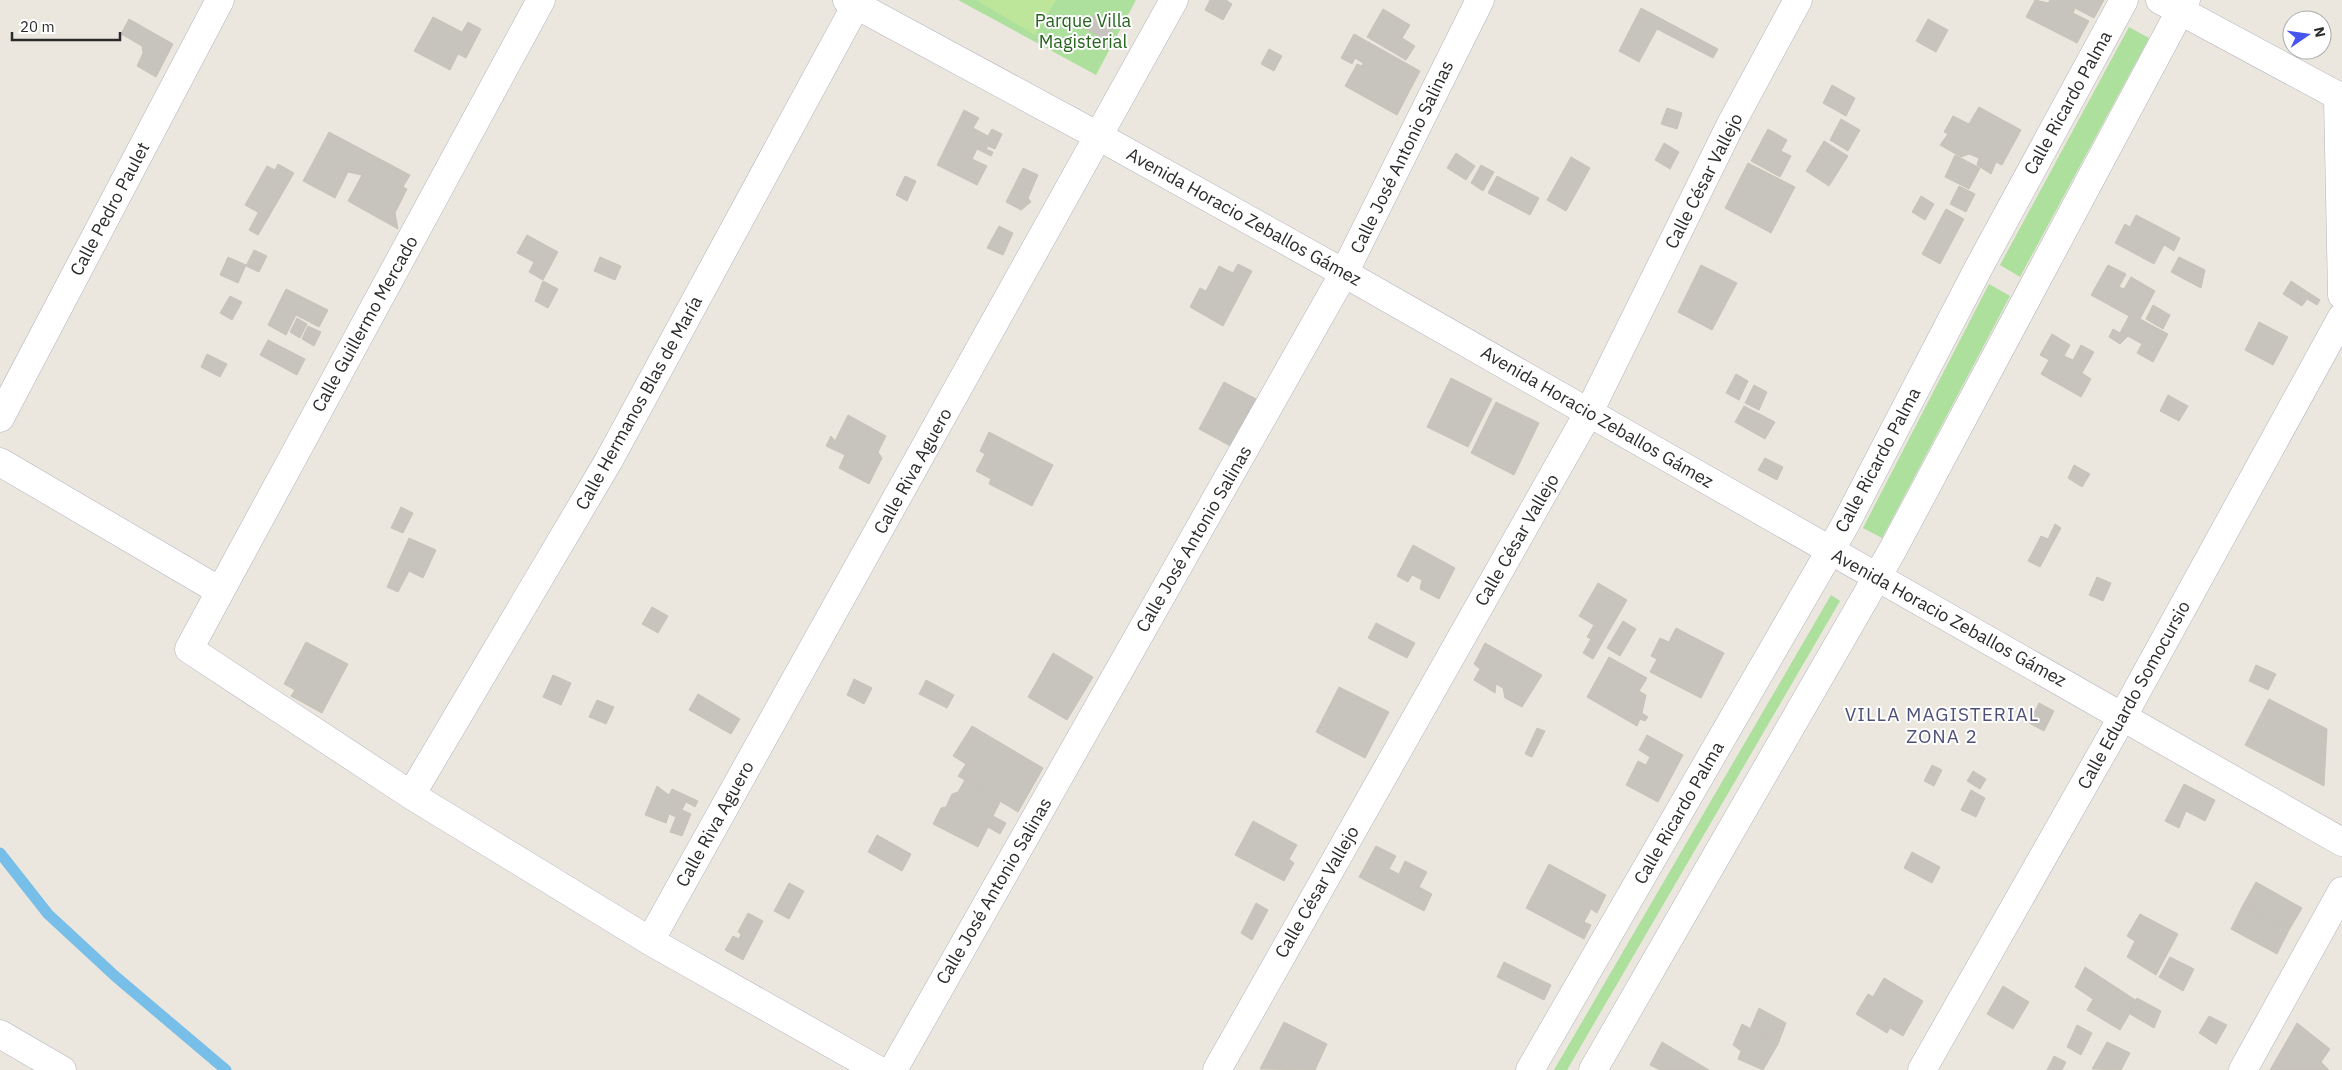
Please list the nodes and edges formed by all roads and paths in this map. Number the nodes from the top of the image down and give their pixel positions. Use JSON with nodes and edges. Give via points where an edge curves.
{"nodes":[{"id":1,"x":220,"y":0,"type":"edge"},
{"id":2,"x":542,"y":0,"type":"edge"},
{"id":3,"x":1174,"y":0,"type":"edge"},
{"id":4,"x":1480,"y":0,"type":"edge"},
{"id":5,"x":1798,"y":0,"type":"edge"},
{"id":6,"x":2124,"y":0,"type":"edge"},
{"id":7,"x":852,"y":3,"type":"edge"},
{"id":8,"x":2176,"y":4,"type":"edge"},
{"id":9,"x":2340,"y":98,"type":"edge"},
{"id":10,"x":1100,"y":137,"type":"junction"},
{"id":11,"x":1344,"y":273,"type":"junction"},
{"id":12,"x":2342,"y":295,"type":"edge"},
{"id":13,"x":2342,"y":317,"type":"edge"},
{"id":14,"x":1589,"y":412,"type":"junction"},
{"id":15,"x":0,"y":418,"type":"edge"},
{"id":16,"x":0,"y":462,"type":"edge"},
{"id":17,"x":1830,"y":551,"type":"junction"},
{"id":18,"x":1877,"y":575,"type":"junction"},
{"id":19,"x":220,"y":591,"type":"junction"},
{"id":20,"x":2123,"y":716,"type":"junction"},
{"id":21,"x":410,"y":795,"type":"junction"},
{"id":22,"x":2342,"y":842,"type":"edge"},
{"id":23,"x":2342,"y":891,"type":"edge"},
{"id":24,"x":650,"y":941,"type":"junction"},
{"id":25,"x":0,"y":1034,"type":"edge"},
{"id":26,"x":62,"y":1070,"type":"edge"},
{"id":27,"x":878,"y":1070,"type":"edge"},
{"id":28,"x":893,"y":1070,"type":"edge"},
{"id":29,"x":1217,"y":1070,"type":"edge"},
{"id":30,"x":1530,"y":1070,"type":"edge"},
{"id":31,"x":1594,"y":1070,"type":"edge"},
{"id":32,"x":1922,"y":1070,"type":"edge"},
{"id":33,"x":2243,"y":1070,"type":"edge"}],
"edges":[{"from":1,"to":15,"type":"street","name":"Calle Pedro Paulet"},
{"from":2,"to":19,"type":"street","name":"Calle Guillermo Mercado"},
{"from":3,"to":10,"type":"street","name":"Calle Riva Aguero"},
{"from":4,"to":11,"type":"street","name":"Calle José Antonio Salinas"},
{"from":5,"to":14,"type":"street","name":"Calle César Vallejo","via":[[1732,124]]},
{"from":6,"to":17,"type":"street","name":"Calle Ricardo Palma"},
{"from":7,"to":10,"type":"street","name":"Avenida Horacio Zeballos Gámez"},
{"from":7,"to":21,"type":"street","name":"Calle Hermanos Blas de María","via":[[609,460]]},
{"from":8,"to":9,"type":"street"},
{"from":8,"to":18,"type":"street"},
{"from":9,"to":12,"type":"street"},
{"from":10,"to":11,"type":"street","name":"Avenida Horacio Zeballos Gámez"},
{"from":10,"to":24,"type":"street","name":"Calle Riva Aguero"},
{"from":11,"to":14,"type":"street","name":"Avenida Horacio Zeballos Gámez"},
{"from":11,"to":28,"type":"street","name":"Calle José Antonio Salinas"},
{"from":13,"to":20,"type":"street","name":"Calle Eduardo Somocursio"},
{"from":14,"to":17,"type":"street","name":"Avenida Horacio Zeballos Gámez"},
{"from":14,"to":29,"type":"street","name":"Calle César Vallejo"},
{"from":16,"to":19,"type":"street"},
{"from":17,"to":18,"type":"street","name":"Avenida Horacio Zeballos Gámez"},
{"from":17,"to":30,"type":"street","name":"Calle Ricardo Palma"},
{"from":18,"to":20,"type":"street","name":"Avenida Horacio Zeballos Gámez"},
{"from":18,"to":31,"type":"street"},
{"from":19,"to":21,"type":"street","name":"Calle Guillermo Mercado","via":[[189,649]]},
{"from":20,"to":22,"type":"street","name":"Avenida Horacio Zeballos Gámez"},
{"from":20,"to":32,"type":"street","name":"Calle Eduardo Somocursio"},
{"from":21,"to":24,"type":"street"},
{"from":23,"to":33,"type":"street"},
{"from":24,"to":27,"type":"street"},
{"from":25,"to":26,"type":"street"}]}
